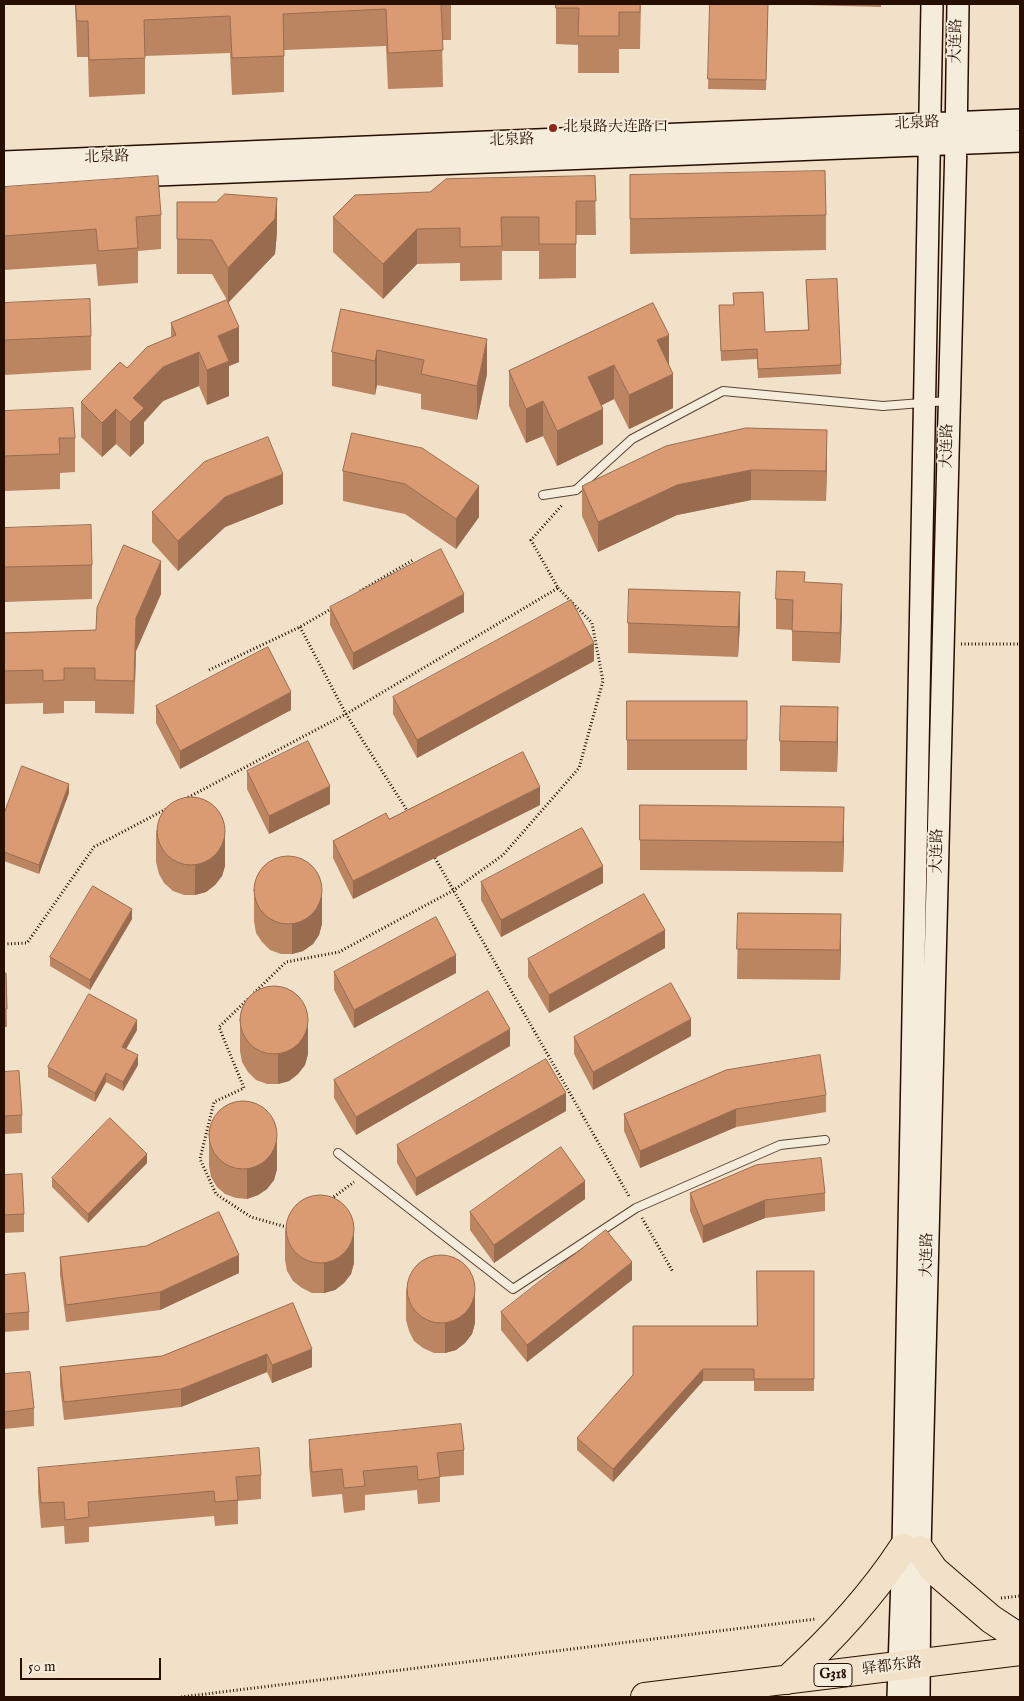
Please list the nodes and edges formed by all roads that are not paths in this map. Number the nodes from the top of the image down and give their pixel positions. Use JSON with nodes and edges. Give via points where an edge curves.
{"nodes":[{"id":1,"x":932,"y":4,"type":"edge"},
{"id":2,"x":958,"y":4,"type":"edge"},
{"id":3,"x":1020,"y":120,"type":"edge"},
{"id":4,"x":956,"y":122,"type":"junction"},
{"id":5,"x":930,"y":134,"type":"junction"},
{"id":6,"x":1020,"y":141,"type":"edge"},
{"id":7,"x":956,"y":144,"type":"junction"},
{"id":8,"x":4,"y":162,"type":"edge"},
{"id":9,"x":4,"y":181,"type":"edge"},
{"id":10,"x":949,"y":401,"type":"junction"},
{"id":11,"x":925,"y":403,"type":"junction"},
{"id":12,"x":543,"y":495,"type":"dead end"},
{"id":13,"x":825,"y":1140,"type":"dead end"},
{"id":14,"x":338,"y":1153,"type":"dead end"},
{"id":15,"x":912,"y":1549,"type":"junction"},
{"id":16,"x":1020,"y":1638,"type":"edge"},
{"id":17,"x":1020,"y":1651,"type":"edge"},
{"id":18,"x":908,"y":1665,"type":"junction"},
{"id":19,"x":788,"y":1680,"type":"junction"},
{"id":20,"x":645,"y":1697,"type":"edge"},
{"id":21,"x":898,"y":1697,"type":"edge"},
{"id":22,"x":919,"y":1697,"type":"edge"}],
"edges":[{"from":1,"to":5,"type":"street","name":"大连路"},
{"from":2,"to":4,"type":"street","name":"大连路"},
{"from":3,"to":4,"type":"street","name":"北泉路"},
{"from":4,"to":5,"type":"street","name":"北泉路"},
{"from":4,"to":7,"type":"street","name":"大连路"},
{"from":5,"to":7,"type":"street","name":"北泉路"},
{"from":5,"to":8,"type":"street","name":"北泉路"},
{"from":5,"to":9,"type":"street","name":"北泉路"},
{"from":5,"to":11,"type":"street","name":"大连路"},
{"from":6,"to":7,"type":"street","name":"北泉路"},
{"from":7,"to":10,"type":"street","name":"大连路"},
{"from":10,"to":11,"type":"lane"},
{"from":10,"to":15,"type":"street","name":"大连路"},
{"from":11,"to":12,"type":"lane","via":[[883,406],[722,391],[632,439],[576,490]]},
{"from":11,"to":15,"type":"street","name":"大连路"},
{"from":13,"to":14,"type":"lane","via":[[780,1145],[636,1208],[513,1289]]},
{"from":15,"to":16,"type":"highway","via":[[991,1618]]},
{"from":15,"to":18,"type":"street","name":"大连路"},
{"from":15,"to":19,"type":"highway","via":[[820,1651]]},
{"from":17,"to":18,"type":"highway","name":"驿都东路","number":"G318"},
{"from":18,"to":19,"type":"highway","name":"驿都东路","number":"G318"},
{"from":18,"to":21,"type":"street","name":"大连路"},
{"from":18,"to":22,"type":"street","name":"大连路"},
{"from":19,"to":20,"type":"highway","name":"驿都东路","number":"G318"}]}
